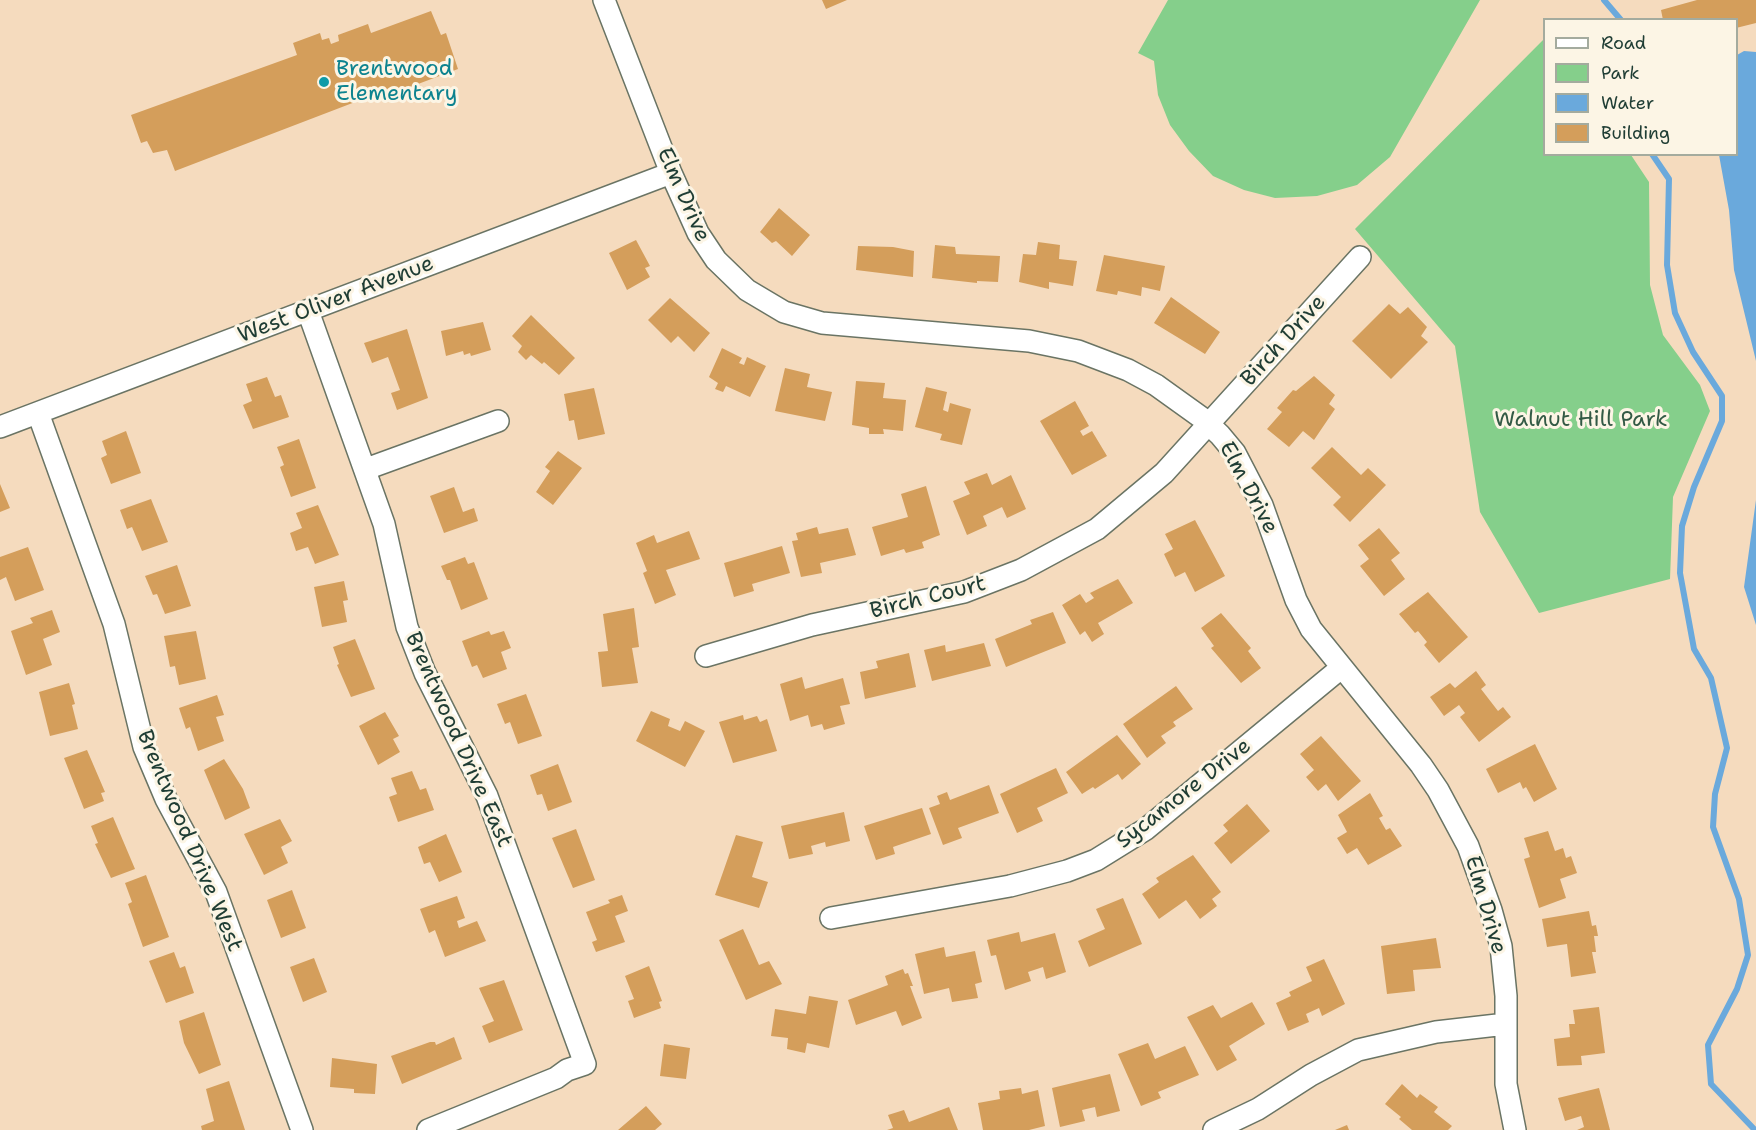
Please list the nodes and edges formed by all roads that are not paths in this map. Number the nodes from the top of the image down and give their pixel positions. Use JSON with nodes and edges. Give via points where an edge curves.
{"nodes":[{"id":1,"x":604,"y":0,"type":"edge"},
{"id":2,"x":671,"y":173,"type":"junction"},
{"id":3,"x":1360,"y":257,"type":"dead end"},
{"id":4,"x":308,"y":311,"type":"junction"},
{"id":5,"x":38,"y":413,"type":"junction"},
{"id":6,"x":498,"y":421,"type":"dead end"},
{"id":7,"x":1209,"y":424,"type":"junction"},
{"id":8,"x":0,"y":428,"type":"edge"},
{"id":9,"x":366,"y":469,"type":"junction"},
{"id":10,"x":706,"y":656,"type":"dead end"},
{"id":11,"x":1341,"y":668,"type":"junction"},
{"id":12,"x":831,"y":918,"type":"dead end"},
{"id":13,"x":1506,"y":1024,"type":"junction"},
{"id":14,"x":302,"y":1130,"type":"edge"},
{"id":15,"x":428,"y":1130,"type":"edge"},
{"id":16,"x":1214,"y":1130,"type":"edge"},
{"id":17,"x":1515,"y":1130,"type":"edge"}],
"edges":[{"from":1,"to":2,"type":"street","name":"Elm Drive"},
{"from":2,"to":4,"type":"street","name":"West Oliver Avenue"},
{"from":2,"to":7,"type":"street","name":"Elm Drive","via":[[698,233],[716,260],[747,290],[784,312],[822,323],[1029,341],[1078,351],[1156,385]]},
{"from":3,"to":7,"type":"street","name":"Birch Drive"},
{"from":4,"to":5,"type":"street","name":"West Oliver Avenue"},
{"from":4,"to":9,"type":"street","name":"Brentwood Drive East"},
{"from":5,"to":8,"type":"street","name":"West Oliver Avenue"},
{"from":5,"to":14,"type":"street","name":"Brentwood Drive West","via":[[114,624],[144,747],[166,799],[216,892]]},
{"from":6,"to":9,"type":"street"},
{"from":7,"to":10,"type":"street","name":"Birch Court","via":[[1136,499],[1097,529],[1021,570],[964,592],[812,625]]},
{"from":7,"to":11,"type":"street","name":"Elm Drive","via":[[1234,453],[1262,505],[1296,600],[1311,629]]},
{"from":9,"to":15,"type":"street","name":"Brentwood Drive East","via":[[394,560],[407,627],[446,717],[487,796],[585,1064]]},
{"from":11,"to":12,"type":"street","name":"Sycamore Drive","via":[[1146,829],[1096,860],[1010,886]]},
{"from":11,"to":13,"type":"street","name":"Elm Drive","via":[[1421,765],[1468,846],[1501,946]]},
{"from":13,"to":16,"type":"street","via":[[1436,1032],[1358,1050],[1258,1109]]},
{"from":13,"to":17,"type":"street","name":"Elm Drive","via":[[1506,1084]]}]}
